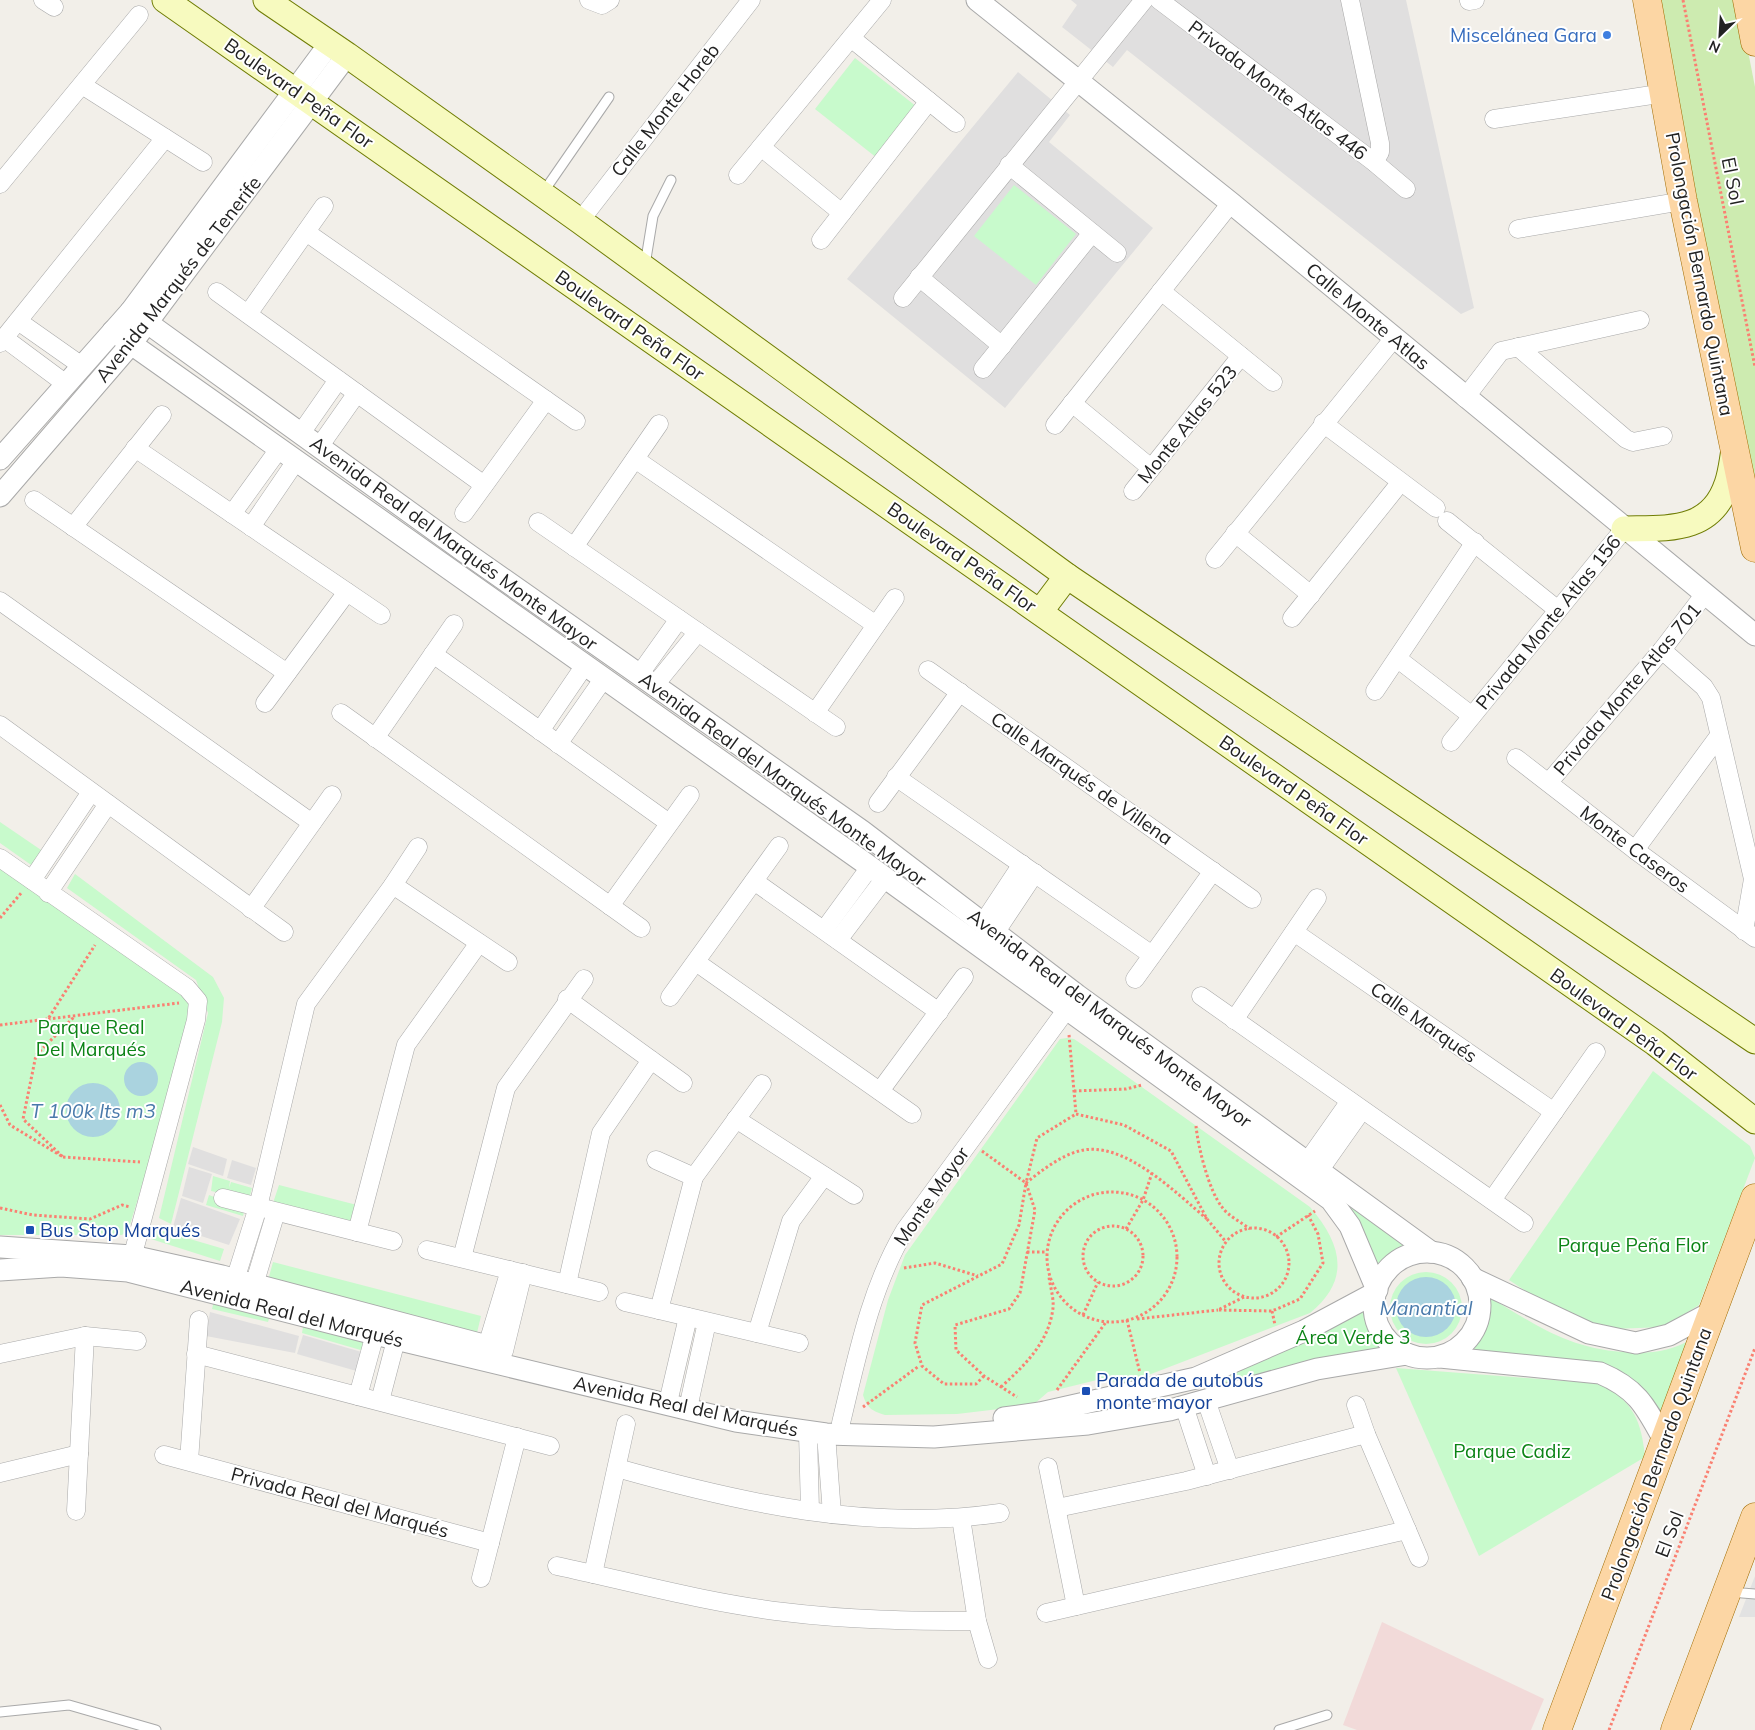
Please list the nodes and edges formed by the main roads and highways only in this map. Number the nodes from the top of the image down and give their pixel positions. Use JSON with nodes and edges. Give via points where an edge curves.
{"nodes":[{"id":1,"x":165,"y":0,"type":"edge"},
{"id":2,"x":266,"y":0,"type":"edge"},
{"id":3,"x":1647,"y":0,"type":"edge"},
{"id":4,"x":1747,"y":0,"type":"edge"},
{"id":5,"x":1755,"y":42,"type":"edge"},
{"id":6,"x":1734,"y":448,"type":"junction"},
{"id":7,"x":1624,"y":529,"type":"road end"},
{"id":8,"x":1755,"y":548,"type":"edge"},
{"id":9,"x":1067,"y":576,"type":"junction"},
{"id":10,"x":1040,"y":612,"type":"junction"},
{"id":11,"x":1755,"y":1040,"type":"edge"},
{"id":12,"x":1755,"y":1121,"type":"edge"},
{"id":13,"x":1755,"y":1198,"type":"edge"},
{"id":14,"x":1755,"y":1517,"type":"edge"},
{"id":15,"x":1557,"y":1730,"type":"edge"},
{"id":16,"x":1676,"y":1730,"type":"edge"}],
"edges":[{"from":1,"to":10,"type":"main road","name":"Boulevard Peña Flor"},
{"from":2,"to":9,"type":"main road","via":[[580,221]]},
{"from":3,"to":6,"type":"main road","name":"Prolongación Bernardo Quintana"},
{"from":4,"to":5,"type":"main road"},
{"from":6,"to":7,"type":"main road","via":[[1727,484],[1714,510],[1687,525],[1660,530]]},
{"from":6,"to":8,"type":"main road","name":"Prolongación Bernardo Quintana"},
{"from":9,"to":10,"type":"main road"},
{"from":9,"to":11,"type":"main road"},
{"from":10,"to":12,"type":"main road","name":"Boulevard Peña Flor","via":[[1655,1044]]},
{"from":13,"to":15,"type":"main road","name":"Prolongación Bernardo Quintana"},
{"from":14,"to":16,"type":"main road","via":[[1744,1560],[1727,1592]]}]}
